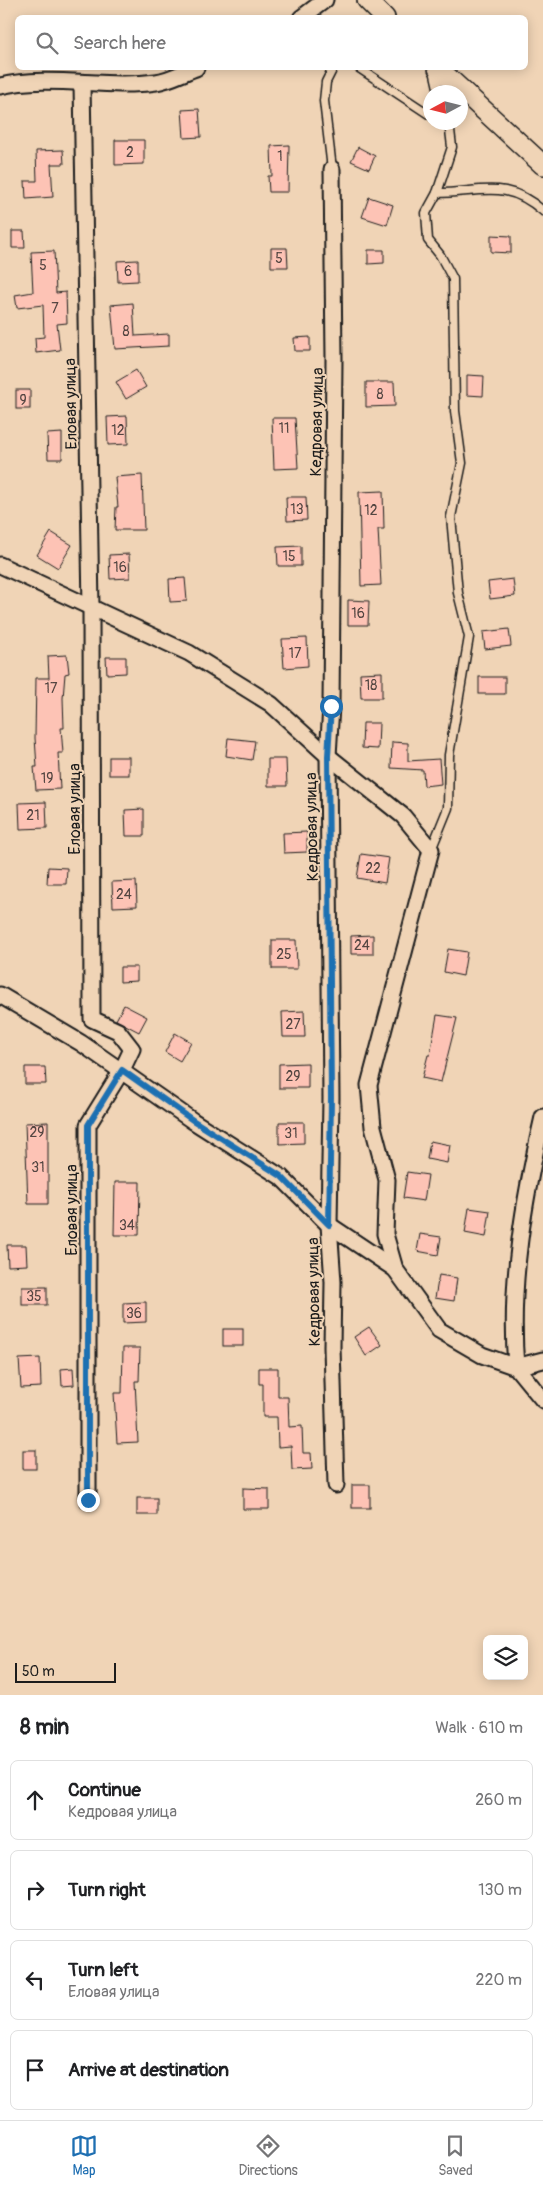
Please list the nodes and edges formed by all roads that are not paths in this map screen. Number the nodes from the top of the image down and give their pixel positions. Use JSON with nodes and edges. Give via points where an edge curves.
{"nodes":[{"id":1,"x":325,"y":0,"type":"edge"},
{"id":2,"x":367,"y":0,"type":"edge"},
{"id":3,"x":305,"y":15,"type":"edge"},
{"id":4,"x":382,"y":15,"type":"edge"},
{"id":5,"x":191,"y":70,"type":"edge"},
{"id":6,"x":332,"y":70,"type":"edge"},
{"id":7,"x":362,"y":70,"type":"edge"},
{"id":8,"x":436,"y":70,"type":"edge"},
{"id":9,"x":438,"y":70,"type":"edge"},
{"id":10,"x":82,"y":84,"type":"junction"},
{"id":11,"x":438,"y":85,"type":"edge"},
{"id":12,"x":0,"y":86,"type":"edge"},
{"id":13,"x":423,"y":110,"type":"edge"},
{"id":14,"x":450,"y":130,"type":"edge"},
{"id":15,"x":543,"y":165,"type":"edge"},
{"id":16,"x":332,"y":169,"type":"joint"},
{"id":17,"x":437,"y":193,"type":"junction"},
{"id":18,"x":543,"y":211,"type":"edge"},
{"id":19,"x":0,"y":565,"type":"edge"},
{"id":20,"x":91,"y":607,"type":"junction"},
{"id":21,"x":328,"y":756,"type":"junction"},
{"id":22,"x":431,"y":850,"type":"junction"},
{"id":23,"x":0,"y":995,"type":"edge"},
{"id":24,"x":92,"y":1019,"type":"junction"},
{"id":25,"x":81,"y":1043,"type":"junction"},
{"id":26,"x":122,"y":1070,"type":"junction"},
{"id":27,"x":543,"y":1117,"type":"edge"},
{"id":28,"x":329,"y":1225,"type":"junction"},
{"id":29,"x":395,"y":1268,"type":"junction"},
{"id":30,"x":543,"y":1360,"type":"edge"},
{"id":31,"x":516,"y":1367,"type":"junction"},
{"id":32,"x":543,"y":1400,"type":"edge"},
{"id":33,"x":336,"y":1485,"type":"dead end"},
{"id":34,"x":88,"y":1500,"type":"dead end"}],
"edges":[{"from":1,"to":3,"type":"street"},
{"from":2,"to":4,"type":"street"},
{"from":5,"to":10,"type":"street","via":[[159,82]]},
{"from":6,"to":16,"type":"lane","via":[[326,82],[324,101]]},
{"from":7,"to":13,"type":"lane"},
{"from":8,"to":11,"type":"lane"},
{"from":9,"to":15,"type":"street"},
{"from":10,"to":12,"type":"street","via":[[38,80]]},
{"from":10,"to":20,"type":"street","name":"Еловая улица"},
{"from":14,"to":17,"type":"lane","via":[[452,147]]},
{"from":16,"to":21,"type":"street","name":"Кедровая улица","via":[[334,369]]},
{"from":17,"to":18,"type":"lane","via":[[496,188],[518,193]]},
{"from":17,"to":22,"type":"lane","via":[[426,213],[428,240],[440,254],[453,279],[455,411],[462,463],[451,517],[458,592],[469,638],[449,755],[448,808]]},
{"from":19,"to":20,"type":"street"},
{"from":20,"to":21,"type":"street","via":[[190,652],[270,704]]},
{"from":20,"to":24,"type":"street","name":"Еловая улица"},
{"from":21,"to":22,"type":"street","via":[[403,816]]},
{"from":21,"to":28,"type":"street","name":"Кедровая улица"},
{"from":22,"to":29,"type":"street","via":[[369,1085],[372,1126],[387,1180],[386,1234]]},
{"from":23,"to":25,"type":"street"},
{"from":24,"to":25,"type":"street"},
{"from":24,"to":26,"type":"street","name":"Еловая улица","via":[[118,1031],[132,1049]]},
{"from":25,"to":26,"type":"street"},
{"from":26,"to":28,"type":"street","via":[[281,1176]]},
{"from":26,"to":34,"type":"street","name":"Еловая улица","via":[[88,1125]]},
{"from":27,"to":31,"type":"street","via":[[522,1218],[513,1328]]},
{"from":28,"to":29,"type":"street"},
{"from":28,"to":33,"type":"street","name":"Кедровая улица"},
{"from":29,"to":31,"type":"street","via":[[439,1330],[482,1355]]},
{"from":30,"to":31,"type":"street"},
{"from":31,"to":32,"type":"street"}]}
